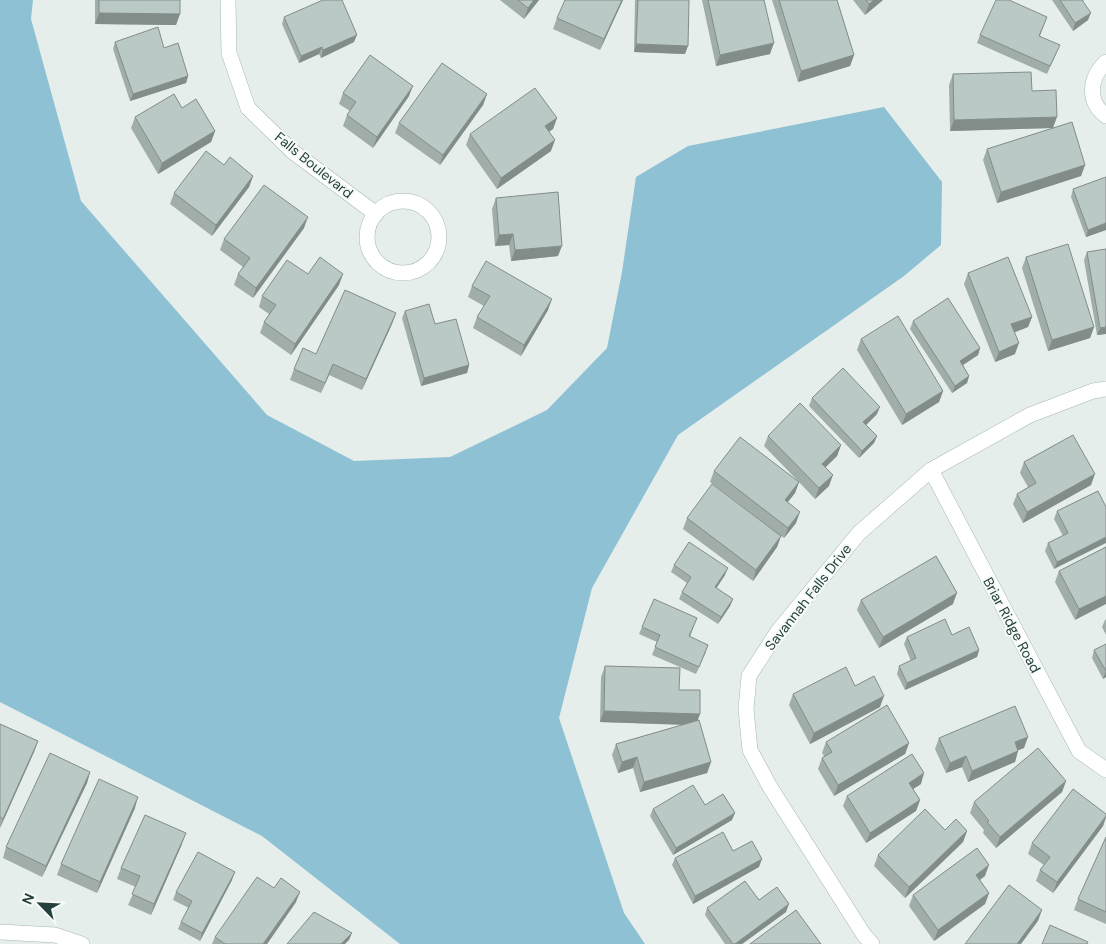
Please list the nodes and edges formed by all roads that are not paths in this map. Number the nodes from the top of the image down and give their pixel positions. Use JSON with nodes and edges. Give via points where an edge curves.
{"nodes":[{"id":1,"x":228,"y":0,"type":"edge"},
{"id":2,"x":1106,"y":62,"type":"edge"},
{"id":3,"x":1106,"y":116,"type":"edge"},
{"id":4,"x":376,"y":214,"type":"junction"},
{"id":5,"x":1106,"y":389,"type":"edge"},
{"id":6,"x":931,"y":470,"type":"junction"},
{"id":7,"x":1106,"y":770,"type":"edge"},
{"id":8,"x":0,"y":932,"type":"edge"},
{"id":9,"x":82,"y":944,"type":"edge"},
{"id":10,"x":872,"y":944,"type":"edge"}],
"edges":[{"from":1,"to":4,"type":"street","name":"Falls Boulevard","via":[[229,53],[248,108],[292,151]]},
{"from":2,"to":3,"type":"street","via":[[1093,79],[1092,91],[1094,102]]},
{"from":4,"to":4,"type":"street","via":[[367,235],[368,246],[380,265],[400,274],[412,273],[430,261],[437,250],[439,238],[431,214],[422,206],[397,202]]},
{"from":5,"to":6,"type":"street","name":"Savannah Falls Drive","via":[[1030,415]]},
{"from":6,"to":7,"type":"street","name":"Briar Ridge Road","via":[[1079,751]]},
{"from":6,"to":10,"type":"street","name":"Savannah Falls Drive","via":[[859,532],[778,630],[749,676],[746,709],[750,750],[770,787]]},
{"from":8,"to":9,"type":"street","via":[[56,935]]}]}
